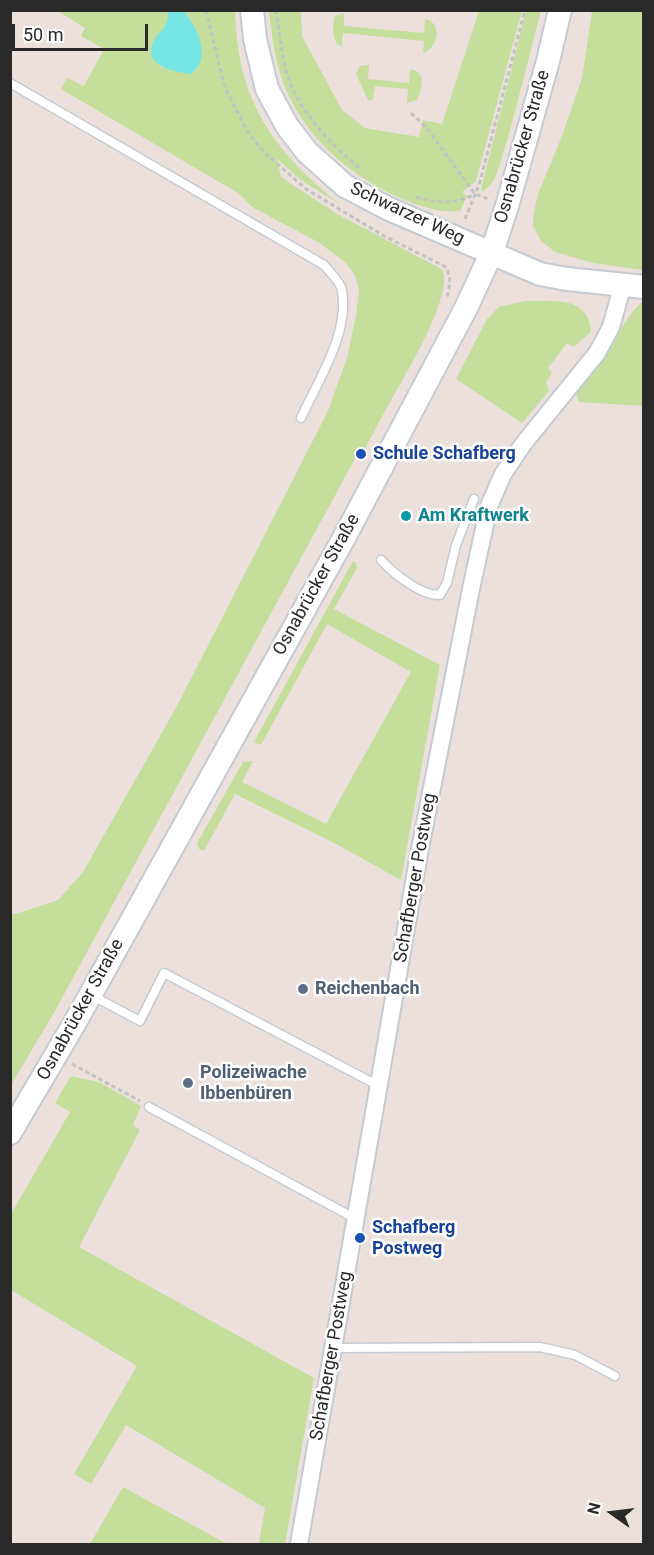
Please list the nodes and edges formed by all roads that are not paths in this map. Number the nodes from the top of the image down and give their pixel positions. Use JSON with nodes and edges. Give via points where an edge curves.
{"nodes":[{"id":1,"x":252,"y":10,"type":"edge"},
{"id":2,"x":560,"y":10,"type":"edge"},
{"id":3,"x":10,"y":83,"type":"edge"},
{"id":4,"x":492,"y":252,"type":"junction"},
{"id":5,"x":633,"y":286,"type":"edge"},
{"id":6,"x":301,"y":418,"type":"dead end"},
{"id":7,"x":474,"y":499,"type":"dead end"},
{"id":8,"x":381,"y":560,"type":"dead end"},
{"id":9,"x":90,"y":995,"type":"junction"},
{"id":10,"x":379,"y":1086,"type":"junction"},
{"id":11,"x":148,"y":1107,"type":"road end"},
{"id":12,"x":10,"y":1133,"type":"edge"},
{"id":13,"x":356,"y":1219,"type":"junction"},
{"id":14,"x":333,"y":1348,"type":"junction"},
{"id":15,"x":615,"y":1376,"type":"dead end"},
{"id":16,"x":300,"y":1544,"type":"edge"}],
"edges":[{"from":1,"to":4,"type":"main road","name":"Schwarzer Weg","via":[[267,89],[307,153],[345,186]]},
{"from":2,"to":4,"type":"main road","name":"Osnabrücker Straße","via":[[549,61]]},
{"from":3,"to":6,"type":"lane","via":[[324,265],[340,285],[343,312],[336,343]]},
{"from":4,"to":5,"type":"main road","name":"Schwarzer Weg","via":[[540,274]]},
{"from":4,"to":9,"type":"main road","name":"Osnabrücker Straße","via":[[444,352],[356,516]]},
{"from":5,"to":10,"type":"street","name":"Schafberger Postweg","via":[[597,353],[524,443],[503,474],[489,506],[419,854]]},
{"from":7,"to":8,"type":"lane","via":[[440,595],[395,575]]},
{"from":9,"to":10,"type":"lane","via":[[140,1020],[164,973]]},
{"from":9,"to":12,"type":"main road","name":"Osnabrücker Straße"},
{"from":10,"to":13,"type":"street","name":"Schafberger Postweg"},
{"from":11,"to":13,"type":"lane"},
{"from":13,"to":14,"type":"street","name":"Schafberger Postweg"},
{"from":14,"to":15,"type":"lane","via":[[540,1347],[575,1355]]},
{"from":14,"to":16,"type":"street","name":"Schafberger Postweg"}]}
